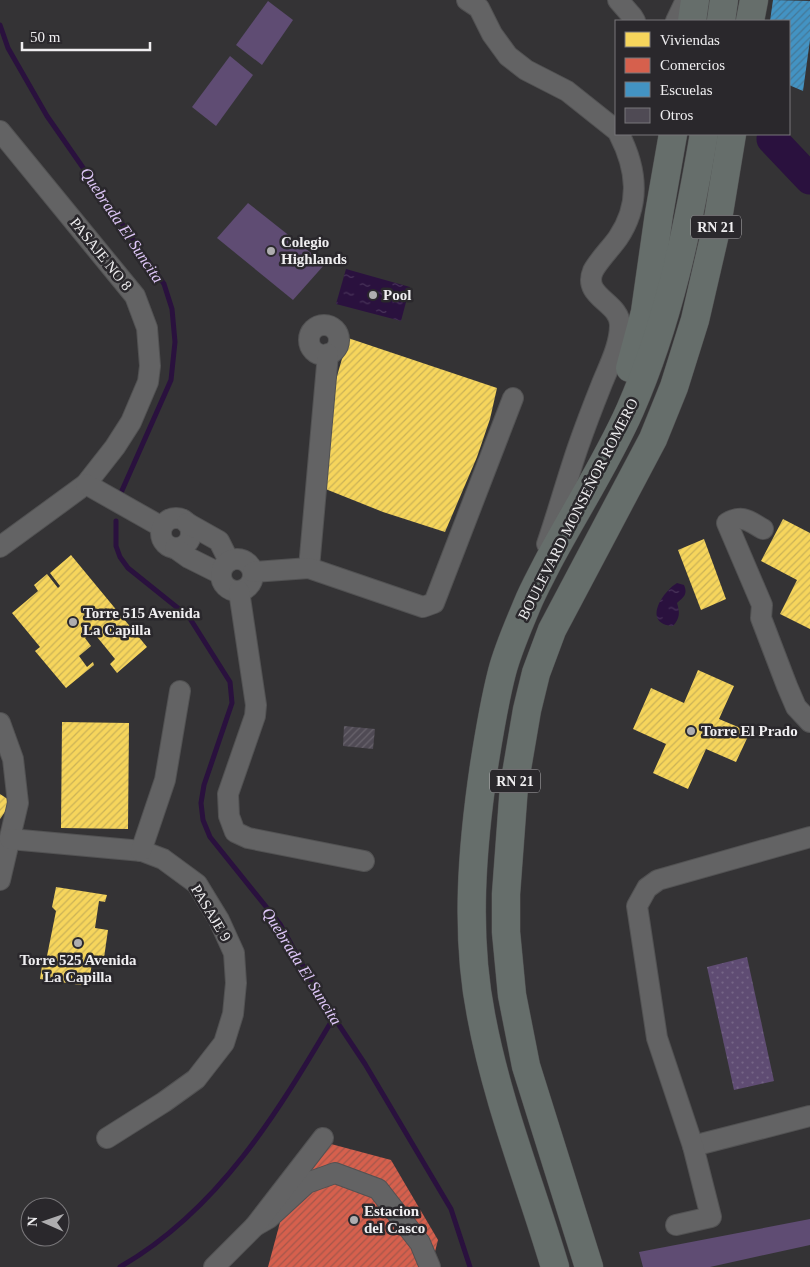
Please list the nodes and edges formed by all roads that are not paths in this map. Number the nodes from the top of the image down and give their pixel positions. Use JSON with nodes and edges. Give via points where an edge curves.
{"nodes":[{"id":1,"x":467,"y":0,"type":"edge"},
{"id":2,"x":618,"y":0,"type":"edge"},
{"id":3,"x":686,"y":0,"type":"edge"},
{"id":4,"x":695,"y":0,"type":"edge"},
{"id":5,"x":724,"y":0,"type":"edge"},
{"id":6,"x":754,"y":0,"type":"edge"},
{"id":7,"x":634,"y":20,"type":"edge"},
{"id":8,"x":676,"y":20,"type":"edge"},
{"id":9,"x":692,"y":20,"type":"edge"},
{"id":10,"x":721,"y":20,"type":"edge"},
{"id":11,"x":750,"y":20,"type":"edge"},
{"id":12,"x":615,"y":129,"type":"edge"},
{"id":13,"x":0,"y":131,"type":"edge"},
{"id":14,"x":619,"y":135,"type":"edge"},
{"id":15,"x":673,"y":135,"type":"edge"},
{"id":16,"x":704,"y":135,"type":"edge"},
{"id":17,"x":732,"y":135,"type":"edge"},
{"id":18,"x":328,"y":354,"type":"dead end"},
{"id":19,"x":513,"y":398,"type":"dead end"},
{"id":20,"x":592,"y":481,"type":"junction"},
{"id":21,"x":86,"y":484,"type":"junction"},
{"id":22,"x":187,"y":523,"type":"junction"},
{"id":23,"x":162,"y":527,"type":"junction"},
{"id":24,"x":764,"y":529,"type":"dead end"},
{"id":25,"x":0,"y":547,"type":"edge"},
{"id":26,"x":175,"y":548,"type":"junction"},
{"id":27,"x":225,"y":567,"type":"junction"},
{"id":28,"x":309,"y":568,"type":"junction"},
{"id":29,"x":253,"y":572,"type":"junction"},
{"id":30,"x":239,"y":591,"type":"junction"},
{"id":31,"x":528,"y":601,"type":"junction"},
{"id":32,"x":180,"y":691,"type":"dead end"},
{"id":33,"x":810,"y":722,"type":"edge"},
{"id":34,"x":0,"y":723,"type":"edge"},
{"id":35,"x":810,"y":837,"type":"edge"},
{"id":36,"x":10,"y":839,"type":"junction"},
{"id":37,"x":141,"y":851,"type":"junction"},
{"id":38,"x":364,"y":861,"type":"dead end"},
{"id":39,"x":0,"y":880,"type":"edge"},
{"id":40,"x":810,"y":1116,"type":"edge"},
{"id":41,"x":107,"y":1138,"type":"dead end"},
{"id":42,"x":323,"y":1138,"type":"dead end"},
{"id":43,"x":693,"y":1146,"type":"junction"},
{"id":44,"x":676,"y":1225,"type":"dead end"},
{"id":45,"x":255,"y":1226,"type":"junction"},
{"id":46,"x":214,"y":1267,"type":"edge"},
{"id":47,"x":430,"y":1267,"type":"edge"},
{"id":48,"x":555,"y":1267,"type":"edge"},
{"id":49,"x":589,"y":1267,"type":"edge"}],
"edges":[{"from":1,"to":12,"type":"street","via":[[479,8],[508,56],[526,70],[567,91]]},
{"from":2,"to":7,"type":"street"},
{"from":3,"to":8,"type":"street"},
{"from":4,"to":9,"type":"highway"},
{"from":5,"to":10,"type":"highway"},
{"from":6,"to":11,"type":"highway"},
{"from":13,"to":21,"type":"street","name":"PASAJE NO 8","via":[[135,296],[147,328],[148,382],[131,422]]},
{"from":14,"to":31,"type":"street","via":[[632,166],[632,211],[621,234],[593,271],[591,284],[596,294],[617,314],[620,324],[616,344],[578,447]]},
{"from":15,"to":20,"type":"highway","via":[[645,312]]},
{"from":16,"to":20,"type":"highway","name":"BOULEVARD MONSEÑOR ROMERO","number":"RN 21","via":[[689,219],[665,317],[629,411]]},
{"from":17,"to":49,"type":"highway","number":"RN 21","via":[[717,225],[695,320],[674,387],[653,439],[549,639],[527,710],[514,786],[506,894],[512,995],[526,1066]]},
{"from":18,"to":28,"type":"street"},
{"from":19,"to":28,"type":"street","via":[[434,603],[423,607]]},
{"from":20,"to":31,"type":"highway","name":"BOULEVARD MONSEÑOR ROMERO","number":"RN 21"},
{"from":21,"to":23,"type":"street"},
{"from":21,"to":25,"type":"street","name":"PASAJE NO 8"},
{"from":22,"to":23,"type":"street","via":[[174,518]]},
{"from":22,"to":26,"type":"street","via":[[190,532],[188,542]]},
{"from":22,"to":27,"type":"street","via":[[219,541]]},
{"from":23,"to":26,"type":"street","via":[[163,541]]},
{"from":24,"to":33,"type":"street","via":[[744,518],[727,523],[762,605],[762,618],[786,686],[796,706]]},
{"from":26,"to":27,"type":"street","via":[[189,558]]},
{"from":27,"to":29,"type":"street","via":[[240,559],[249,564]]},
{"from":27,"to":30,"type":"street","via":[[222,579],[227,588]]},
{"from":28,"to":29,"type":"street"},
{"from":29,"to":30,"type":"street","via":[[251,583]]},
{"from":30,"to":38,"type":"street","via":[[256,705],[228,794],[228,816],[235,832],[248,838]]},
{"from":31,"to":48,"type":"highway","name":"BOULEVARD MONSEÑOR ROMERO","number":"RN 21","via":[[502,670],[482,775],[473,876],[474,972],[482,1024],[506,1118]]},
{"from":32,"to":37,"type":"street","via":[[165,780]]},
{"from":34,"to":36,"type":"street","via":[[13,759],[18,803]]},
{"from":35,"to":43,"type":"street","via":[[658,880],[647,888],[637,906],[657,1038]]},
{"from":36,"to":37,"type":"street","name":"PASAJE 9"},
{"from":36,"to":39,"type":"street"},
{"from":37,"to":41,"type":"street","name":"PASAJE 9","via":[[163,859],[197,884],[219,920],[234,953],[233,1014],[224,1042],[196,1079]]},
{"from":40,"to":43,"type":"street"},
{"from":42,"to":45,"type":"street"},
{"from":43,"to":44,"type":"street","via":[[710,1217]]},
{"from":45,"to":46,"type":"street"},
{"from":45,"to":47,"type":"street","via":[[307,1183],[335,1174],[378,1188],[420,1244]]}]}
